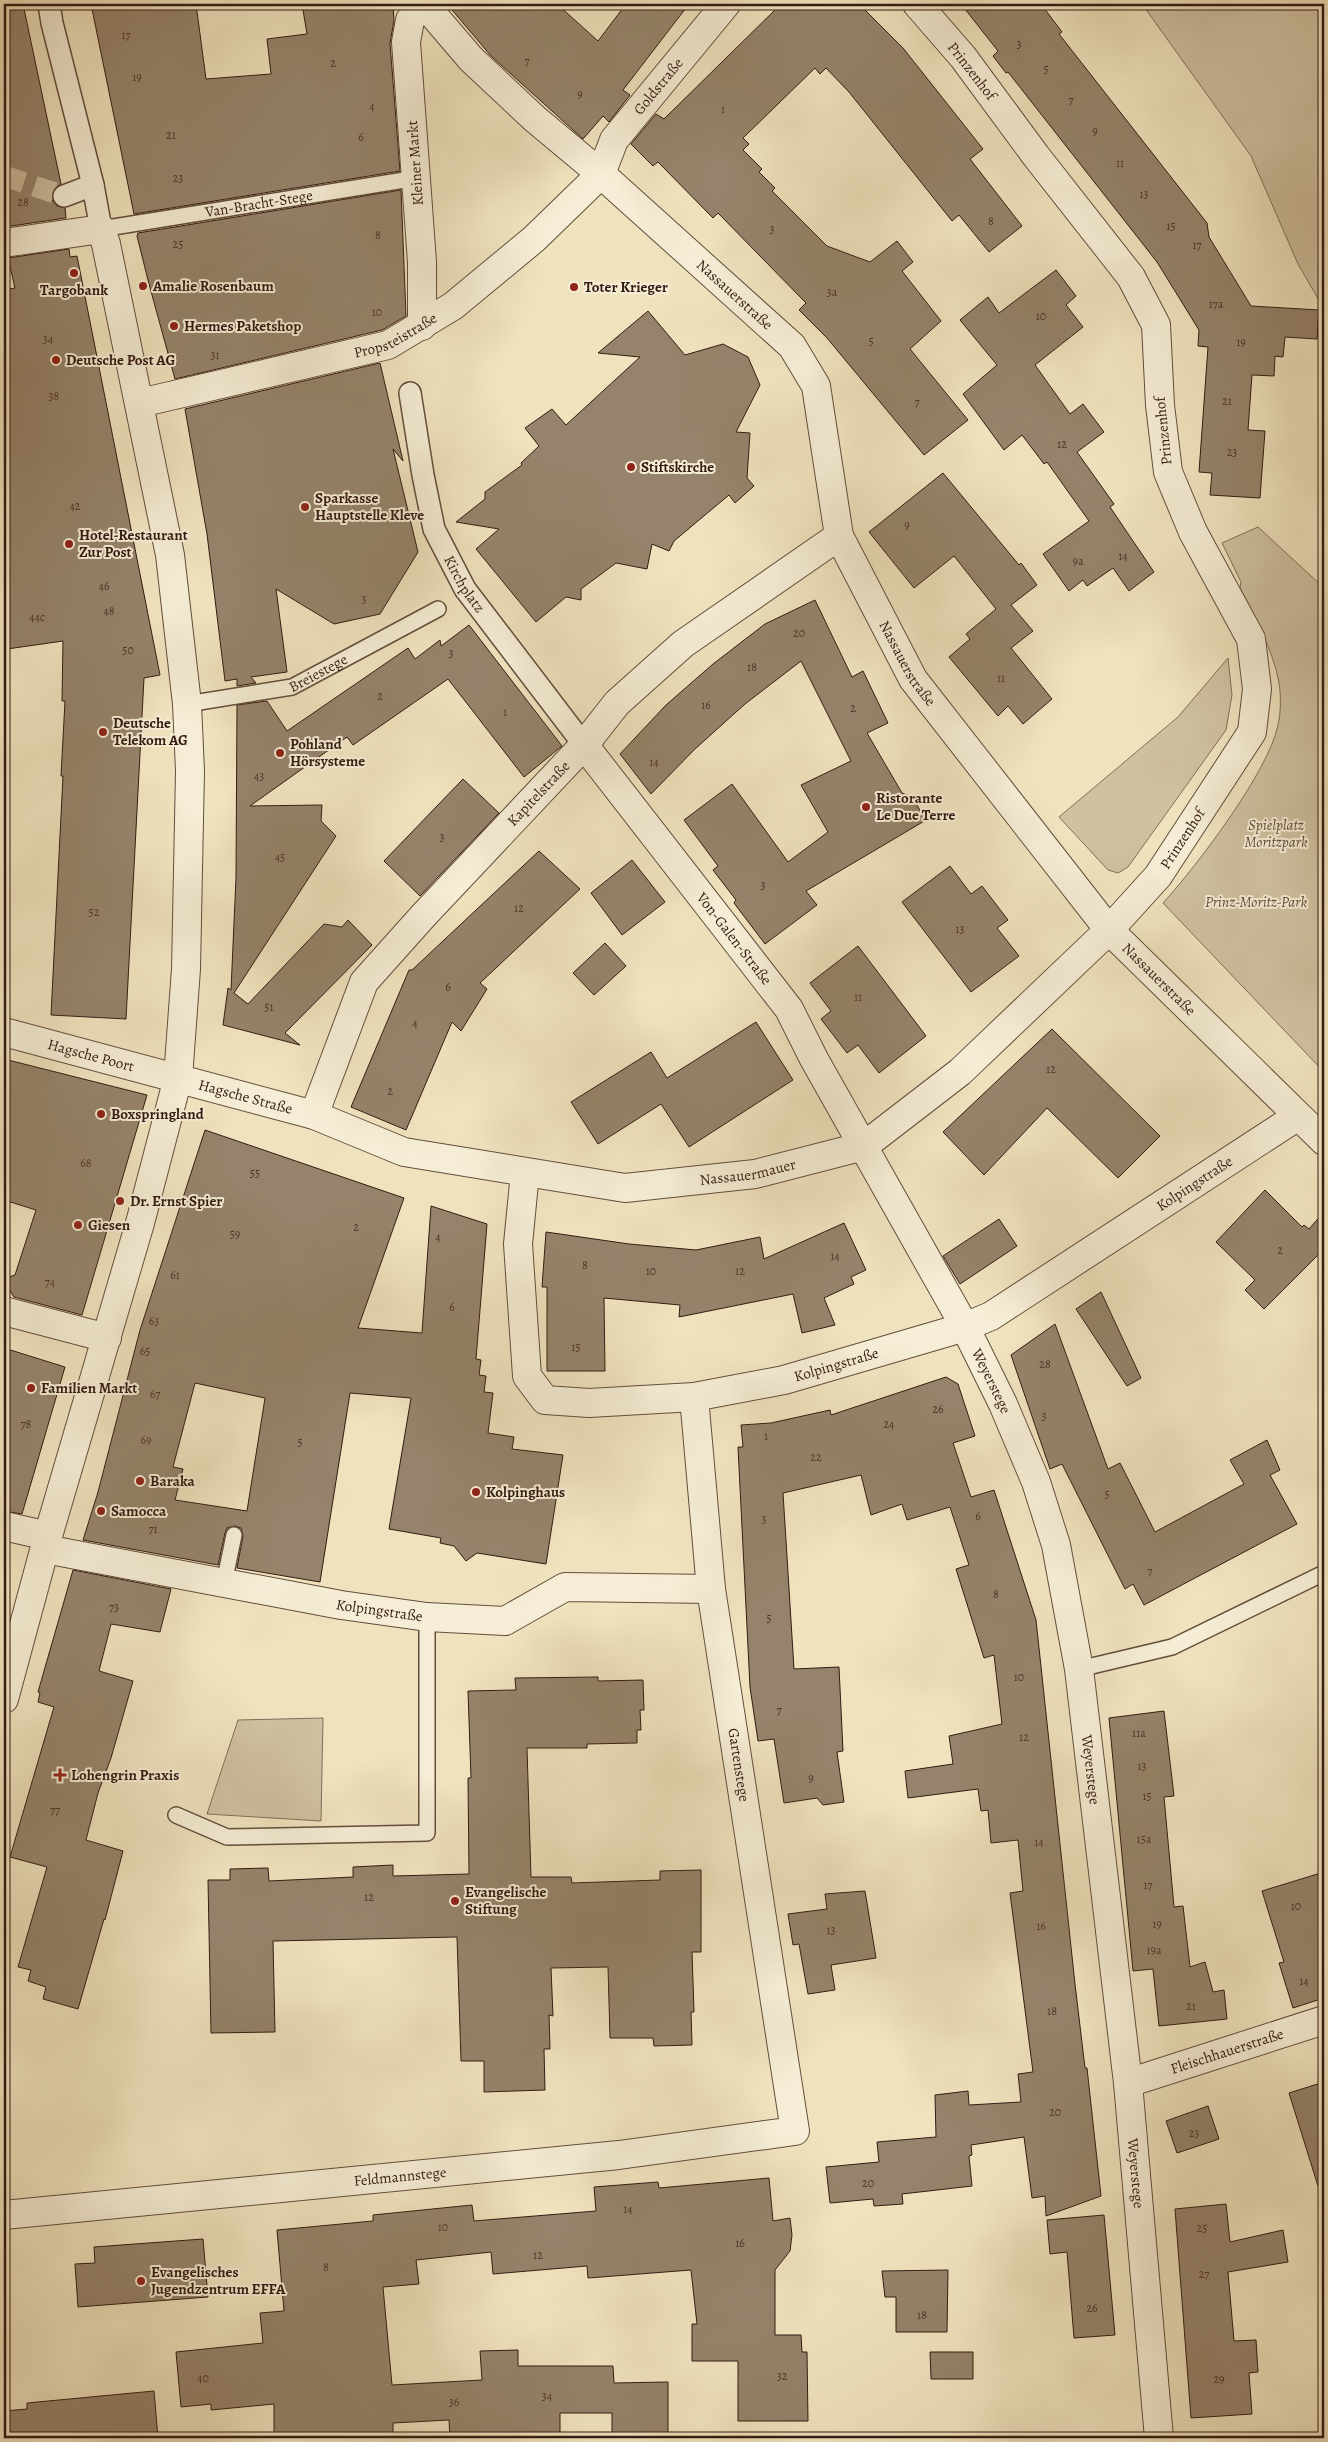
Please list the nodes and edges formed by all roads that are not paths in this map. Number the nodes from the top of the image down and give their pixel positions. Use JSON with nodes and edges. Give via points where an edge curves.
{"nodes":[{"id":1,"x":49,"y":4,"type":"edge"},
{"id":2,"x":423,"y":4,"type":"edge"},
{"id":3,"x":726,"y":4,"type":"edge"},
{"id":4,"x":917,"y":4,"type":"edge"},
{"id":5,"x":601,"y":174,"type":"junction"},
{"id":6,"x":417,"y":178,"type":"junction"},
{"id":7,"x":93,"y":185,"type":"junction"},
{"id":8,"x":64,"y":196,"type":"tunnel mouth"},
{"id":9,"x":101,"y":229,"type":"junction"},
{"id":10,"x":4,"y":243,"type":"edge"},
{"id":11,"x":422,"y":326,"type":"junction"},
{"id":12,"x":410,"y":393,"type":"dead end"},
{"id":13,"x":140,"y":403,"type":"junction"},
{"id":14,"x":839,"y":536,"type":"junction"},
{"id":15,"x":438,"y":609,"type":"dead end"},
{"id":16,"x":187,"y":704,"type":"junction"},
{"id":17,"x":584,"y":745,"type":"junction"},
{"id":18,"x":1109,"y":930,"type":"junction"},
{"id":19,"x":4,"y":1032,"type":"edge"},
{"id":20,"x":178,"y":1078,"type":"junction"},
{"id":21,"x":314,"y":1114,"type":"junction"},
{"id":22,"x":1298,"y":1116,"type":"junction"},
{"id":23,"x":1324,"y":1141,"type":"edge"},
{"id":24,"x":864,"y":1146,"type":"junction"},
{"id":25,"x":526,"y":1173,"type":"junction"},
{"id":26,"x":4,"y":1311,"type":"edge"},
{"id":27,"x":965,"y":1327,"type":"junction"},
{"id":28,"x":107,"y":1338,"type":"junction"},
{"id":29,"x":694,"y":1397,"type":"junction"},
{"id":30,"x":4,"y":1526,"type":"edge"},
{"id":31,"x":234,"y":1535,"type":"dead end"},
{"id":32,"x":46,"y":1543,"type":"junction"},
{"id":33,"x":1324,"y":1574,"type":"edge"},
{"id":34,"x":224,"y":1583,"type":"junction"},
{"id":35,"x":711,"y":1588,"type":"junction"},
{"id":36,"x":427,"y":1617,"type":"junction"},
{"id":37,"x":1079,"y":1669,"type":"junction"},
{"id":38,"x":4,"y":1699,"type":"edge"},
{"id":39,"x":176,"y":1815,"type":"dead end"},
{"id":40,"x":1324,"y":2020,"type":"edge"},
{"id":41,"x":1128,"y":2083,"type":"junction"},
{"id":42,"x":795,"y":2131,"type":"joint"},
{"id":43,"x":4,"y":2215,"type":"edge"},
{"id":44,"x":1159,"y":2438,"type":"edge"}],
"edges":[{"from":1,"to":7,"type":"street"},
{"from":2,"to":5,"type":"street","name":"Kleiner Markt","via":[[471,59],[535,120]]},
{"from":2,"to":6,"type":"street","name":"Kleiner Markt","via":[[410,20],[406,42]]},
{"from":3,"to":5,"type":"street","name":"Goldstraße","via":[[614,140]]},
{"from":4,"to":18,"type":"street","name":"Prinzenhof","via":[[962,57],[1131,276],[1156,325],[1160,405],[1168,472],[1193,532],[1251,639],[1256,689],[1252,732],[1158,876]]},
{"from":5,"to":11,"type":"street","name":"Propsteistraße","via":[[534,239],[452,306]]},
{"from":5,"to":14,"type":"street","name":"Nassauerstraße","via":[[792,346],[816,386]]},
{"from":6,"to":9,"type":"lane","name":"Van-Bracht-Stege"},
{"from":6,"to":11,"type":"street","name":"Kleiner Markt"},
{"from":7,"to":8,"type":"street"},
{"from":7,"to":9,"type":"street"},
{"from":9,"to":10,"type":"street"},
{"from":9,"to":13,"type":"street"},
{"from":11,"to":13,"type":"street","name":"Propsteistraße","via":[[388,345]]},
{"from":12,"to":17,"type":"street","name":"Kirchplatz","via":[[434,529],[465,588]]},
{"from":13,"to":16,"type":"street","via":[[170,555]]},
{"from":14,"to":17,"type":"street","name":"Kapitelstraße","via":[[684,644],[617,703]]},
{"from":14,"to":18,"type":"street","name":"Nassauerstraße","via":[[913,679]]},
{"from":15,"to":16,"type":"lane","name":"Breiestege","via":[[292,687]]},
{"from":16,"to":20,"type":"street","via":[[190,842]]},
{"from":17,"to":21,"type":"street","name":"Kapitelstraße","via":[[364,982]]},
{"from":17,"to":24,"type":"street","name":"Von-Galen-Straße","via":[[789,1009]]},
{"from":18,"to":22,"type":"street","name":"Nassauerstraße"},
{"from":18,"to":24,"type":"street","name":"Nassauermauer","via":[[960,1072]]},
{"from":19,"to":20,"type":"street","name":"Hagsche Poort"},
{"from":20,"to":21,"type":"street","name":"Hagsche Straße"},
{"from":20,"to":28,"type":"street"},
{"from":21,"to":25,"type":"street","name":"Nassauermauer","via":[[404,1152]]},
{"from":22,"to":23,"type":"street","name":"Nassauerstraße"},
{"from":22,"to":27,"type":"street","name":"Kolpingstraße","via":[[991,1316]]},
{"from":24,"to":25,"type":"street","name":"Nassauermauer","via":[[755,1174],[625,1188]]},
{"from":24,"to":27,"type":"street","name":"Weyerstege"},
{"from":25,"to":29,"type":"street","name":"Kolpingstraße","via":[[518,1244],[528,1376],[545,1400],[589,1403]]},
{"from":26,"to":28,"type":"street"},
{"from":27,"to":29,"type":"street","name":"Kolpingstraße","via":[[784,1380]]},
{"from":27,"to":37,"type":"street","name":"Weyerstege","via":[[1036,1482],[1056,1545]]},
{"from":28,"to":32,"type":"street"},
{"from":29,"to":35,"type":"street","name":"Gartenstege"},
{"from":30,"to":32,"type":"street","name":"Kolpingstraße"},
{"from":31,"to":34,"type":"lane"},
{"from":32,"to":34,"type":"street","name":"Kolpingstraße"},
{"from":32,"to":38,"type":"street"},
{"from":33,"to":37,"type":"lane","via":[[1172,1647]]},
{"from":34,"to":36,"type":"street","name":"Kolpingstraße"},
{"from":35,"to":36,"type":"street","name":"Kolpingstraße","via":[[565,1587],[505,1621]]},
{"from":35,"to":42,"type":"street","name":"Gartenstege"},
{"from":36,"to":39,"type":"lane","via":[[427,1833],[227,1836]]},
{"from":37,"to":41,"type":"street","name":"Weyerstege"},
{"from":40,"to":41,"type":"street","name":"Fleischhauerstraße"},
{"from":41,"to":44,"type":"street","name":"Weyerstege"},
{"from":42,"to":43,"type":"street","name":"Feldmannstege","via":[[619,2156]]}]}
